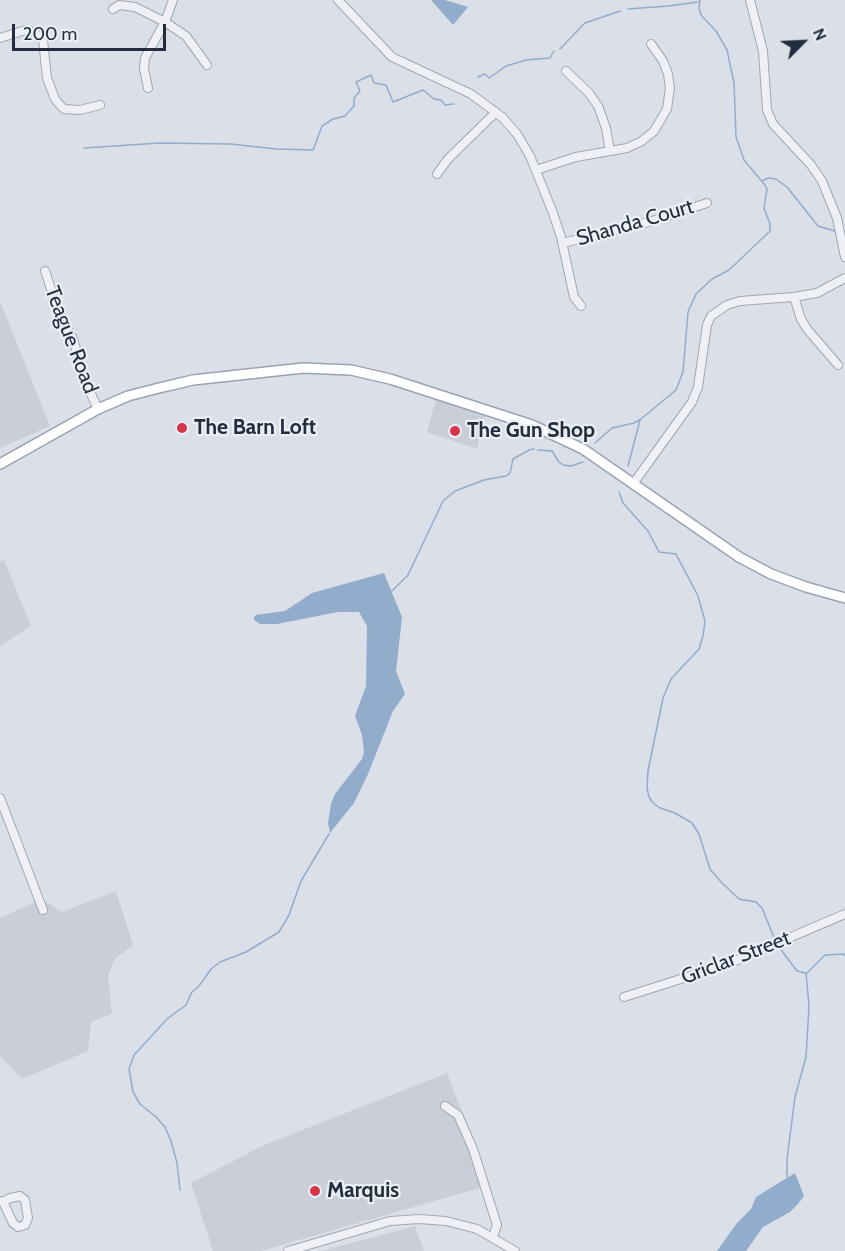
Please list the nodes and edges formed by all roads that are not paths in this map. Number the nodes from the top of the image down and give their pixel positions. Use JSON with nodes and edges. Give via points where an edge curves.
{"nodes":[{"id":1,"x":173,"y":0,"type":"edge"},
{"id":2,"x":338,"y":0,"type":"edge"},
{"id":3,"x":750,"y":0,"type":"edge"},
{"id":4,"x":113,"y":9,"type":"dead end"},
{"id":5,"x":165,"y":22,"type":"junction"},
{"id":6,"x":0,"y":38,"type":"edge"},
{"id":7,"x":651,"y":44,"type":"dead end"},
{"id":8,"x":207,"y":65,"type":"dead end"},
{"id":9,"x":566,"y":71,"type":"dead end"},
{"id":10,"x":148,"y":88,"type":"dead end"},
{"id":11,"x":100,"y":105,"type":"dead end"},
{"id":12,"x":496,"y":112,"type":"junction"},
{"id":13,"x":610,"y":151,"type":"junction"},
{"id":14,"x":536,"y":170,"type":"junction"},
{"id":15,"x":437,"y":174,"type":"dead end"},
{"id":16,"x":707,"y":203,"type":"dead end"},
{"id":17,"x":563,"y":243,"type":"junction"},
{"id":18,"x":845,"y":257,"type":"edge"},
{"id":19,"x":45,"y":271,"type":"dead end"},
{"id":20,"x":845,"y":278,"type":"edge"},
{"id":21,"x":794,"y":297,"type":"junction"},
{"id":22,"x":581,"y":306,"type":"dead end"},
{"id":23,"x":837,"y":365,"type":"dead end"},
{"id":24,"x":98,"y":409,"type":"junction"},
{"id":25,"x":0,"y":464,"type":"edge"},
{"id":26,"x":633,"y":484,"type":"junction"},
{"id":27,"x":845,"y":598,"type":"edge"},
{"id":28,"x":0,"y":798,"type":"edge"},
{"id":29,"x":43,"y":910,"type":"dead end"},
{"id":30,"x":845,"y":914,"type":"edge"},
{"id":31,"x":624,"y":997,"type":"dead end"},
{"id":32,"x":445,"y":1106,"type":"dead end"},
{"id":33,"x":493,"y":1237,"type":"junction"},
{"id":34,"x":288,"y":1251,"type":"edge"},
{"id":35,"x":515,"y":1251,"type":"edge"}],
"edges":[{"from":1,"to":5,"type":"street"},
{"from":2,"to":12,"type":"street","via":[[392,57],[471,94]]},
{"from":3,"to":18,"type":"street","via":[[763,51],[767,110],[773,124],[822,181],[837,218]]},
{"from":4,"to":5,"type":"street","via":[[119,5],[135,7]]},
{"from":5,"to":8,"type":"street","via":[[186,36]]},
{"from":5,"to":10,"type":"street","via":[[145,58]]},
{"from":6,"to":11,"type":"street","via":[[26,30],[35,33],[43,40],[47,78],[59,104],[64,109],[80,110]]},
{"from":7,"to":13,"type":"street","via":[[669,81],[665,115],[642,141]]},
{"from":9,"to":13,"type":"street","via":[[598,106]]},
{"from":12,"to":14,"type":"street","via":[[517,134]]},
{"from":12,"to":15,"type":"street"},
{"from":13,"to":14,"type":"street"},
{"from":14,"to":17,"type":"street"},
{"from":16,"to":17,"type":"street","name":"Shanda Court"},
{"from":17,"to":22,"type":"street","via":[[574,297]]},
{"from":19,"to":24,"type":"street","name":"Teague Road"},
{"from":20,"to":21,"type":"street","via":[[817,293]]},
{"from":21,"to":23,"type":"street","via":[[807,329]]},
{"from":21,"to":26,"type":"street","via":[[740,301],[711,316],[692,402]]},
{"from":24,"to":25,"type":"main road"},
{"from":24,"to":26,"type":"main road","via":[[128,396],[193,381],[303,368],[351,370],[532,425],[584,449]]},
{"from":26,"to":27,"type":"main road","via":[[739,557],[771,574]]},
{"from":28,"to":29,"type":"street"},
{"from":30,"to":31,"type":"street","name":"Griclar Street","via":[[728,964]]},
{"from":32,"to":33,"type":"street","via":[[458,1115],[473,1149],[497,1226]]},
{"from":33,"to":34,"type":"street","via":[[462,1224],[404,1219]]},
{"from":33,"to":35,"type":"street"}]}
